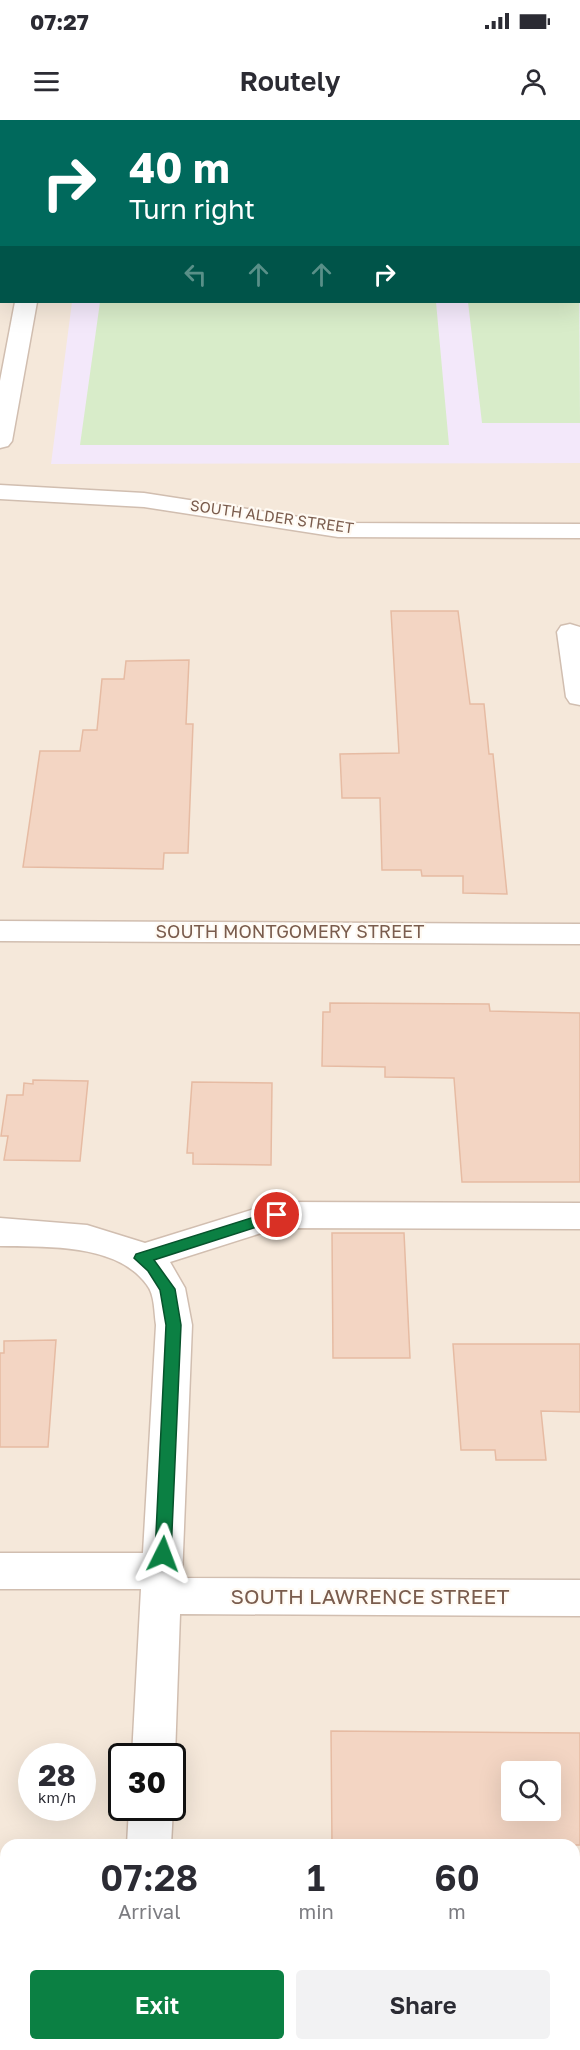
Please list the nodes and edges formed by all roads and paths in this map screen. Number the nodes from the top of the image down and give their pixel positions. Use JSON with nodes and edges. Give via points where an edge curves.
{"nodes":[{"id":1,"x":26,"y":303,"type":"edge"},
{"id":2,"x":8,"y":353,"type":"edge"},
{"id":3,"x":0,"y":441,"type":"edge"},
{"id":4,"x":0,"y":492,"type":"edge"},
{"id":5,"x":580,"y":531,"type":"edge"},
{"id":6,"x":570,"y":632,"type":"dead end"},
{"id":7,"x":580,"y":697,"type":"edge"},
{"id":8,"x":0,"y":931,"type":"edge"},
{"id":9,"x":580,"y":934,"type":"edge"},
{"id":10,"x":580,"y":1216,"type":"edge"},
{"id":11,"x":0,"y":1232,"type":"edge"},
{"id":12,"x":141,"y":1258,"type":"junction"},
{"id":13,"x":0,"y":1571,"type":"edge"},
{"id":14,"x":162,"y":1583,"type":"junction"},
{"id":15,"x":580,"y":1598,"type":"edge"},
{"id":16,"x":154,"y":1743,"type":"edge"},
{"id":17,"x":150,"y":1821,"type":"edge"},
{"id":18,"x":149,"y":1839,"type":"edge"}],
"edges":[{"from":1,"to":2,"type":"street"},
{"from":2,"to":3,"type":"street"},
{"from":4,"to":5,"type":"street","name":"SOUTH ALDER STREET","via":[[144,500],[338,530]]},
{"from":6,"to":7,"type":"street"},
{"from":8,"to":9,"type":"street","name":"SOUTH MONTGOMERY STREET"},
{"from":10,"to":12,"type":"street","via":[[277,1215]]},
{"from":11,"to":12,"type":"street","via":[[87,1240],[115,1246]]},
{"from":12,"to":14,"type":"street","via":[[153,1267],[168,1289],[174,1325]]},
{"from":13,"to":14,"type":"street","name":"SOUTH LAWRENCE STREET"},
{"from":14,"to":15,"type":"street","name":"SOUTH LAWRENCE STREET"},
{"from":14,"to":16,"type":"street"},
{"from":17,"to":18,"type":"street"}]}
